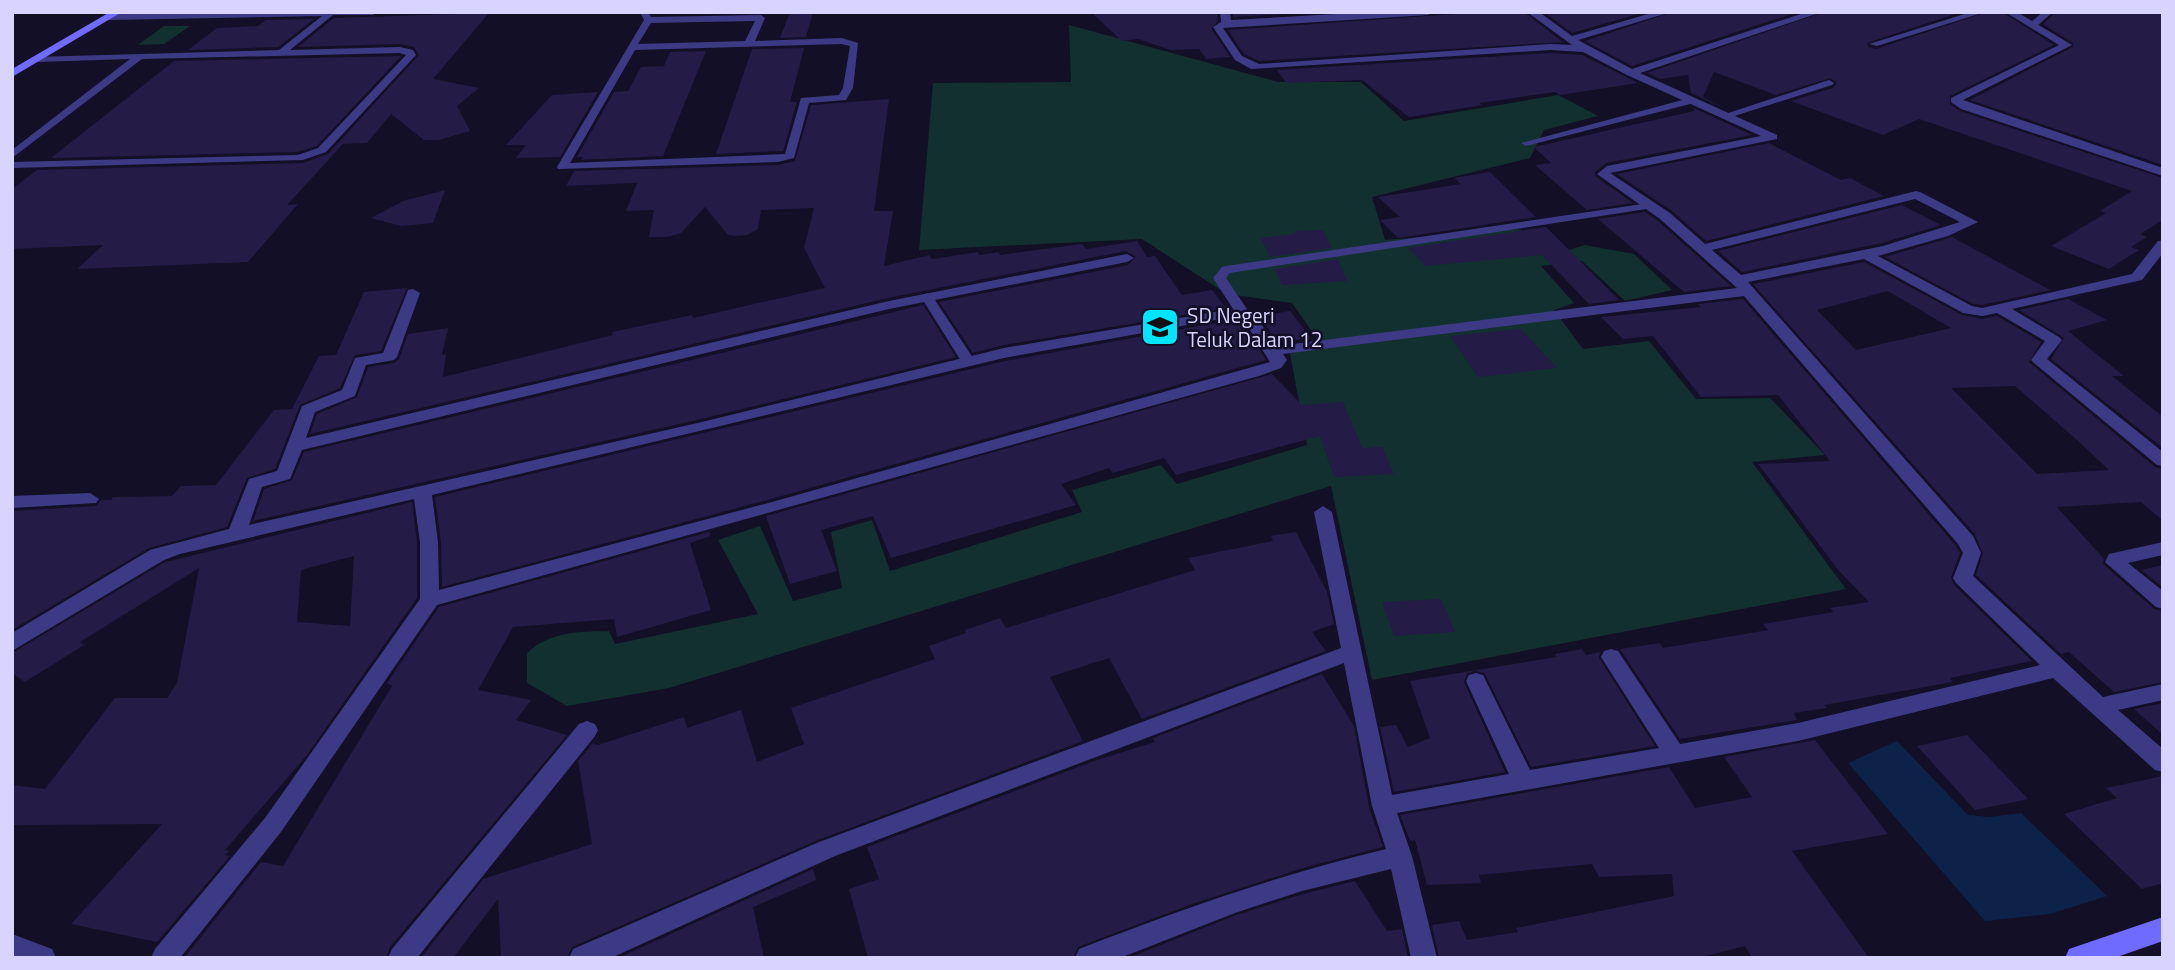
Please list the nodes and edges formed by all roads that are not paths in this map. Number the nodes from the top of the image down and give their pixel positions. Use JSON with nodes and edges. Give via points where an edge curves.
{"nodes":[{"id":1,"x":373,"y":12,"type":"edge"},
{"id":2,"x":1428,"y":12,"type":"edge"},
{"id":3,"x":1532,"y":12,"type":"edge"},
{"id":4,"x":1666,"y":12,"type":"edge"},
{"id":5,"x":1817,"y":12,"type":"edge"},
{"id":6,"x":1980,"y":12,"type":"edge"},
{"id":7,"x":2010,"y":12,"type":"edge"},
{"id":8,"x":2049,"y":12,"type":"edge"},
{"id":9,"x":293,"y":13,"type":"edge"},
{"id":10,"x":331,"y":13,"type":"edge"},
{"id":11,"x":113,"y":14,"type":"edge"},
{"id":12,"x":211,"y":14,"type":"edge"},
{"id":13,"x":646,"y":16,"type":"edge"},
{"id":14,"x":1226,"y":18,"type":"edge"},
{"id":15,"x":2034,"y":24,"type":"junction"},
{"id":16,"x":1571,"y":39,"type":"junction"},
{"id":17,"x":1874,"y":44,"type":"dead end"},
{"id":18,"x":748,"y":45,"type":"junction"},
{"id":19,"x":630,"y":47,"type":"junction"},
{"id":20,"x":1586,"y":49,"type":"junction"},
{"id":21,"x":283,"y":51,"type":"junction"},
{"id":22,"x":302,"y":51,"type":"junction"},
{"id":23,"x":139,"y":57,"type":"junction"},
{"id":24,"x":37,"y":59,"type":"junction"},
{"id":25,"x":289,"y":62,"type":"dead end"},
{"id":26,"x":1631,"y":73,"type":"junction"},
{"id":27,"x":12,"y":74,"type":"edge"},
{"id":28,"x":1829,"y":83,"type":"dead end"},
{"id":29,"x":1690,"y":101,"type":"junction"},
{"id":30,"x":1724,"y":116,"type":"junction"},
{"id":31,"x":1526,"y":143,"type":"dead end"},
{"id":32,"x":12,"y":155,"type":"edge"},
{"id":33,"x":12,"y":165,"type":"edge"},
{"id":34,"x":2163,"y":172,"type":"edge"},
{"id":35,"x":1649,"y":206,"type":"junction"},
{"id":36,"x":2163,"y":244,"type":"edge"},
{"id":37,"x":1702,"y":248,"type":"junction"},
{"id":38,"x":1865,"y":254,"type":"junction"},
{"id":39,"x":1127,"y":258,"type":"dead end"},
{"id":40,"x":1743,"y":286,"type":"junction"},
{"id":41,"x":413,"y":293,"type":"dead end"},
{"id":42,"x":927,"y":298,"type":"junction"},
{"id":43,"x":1999,"y":308,"type":"junction"},
{"id":44,"x":1244,"y":315,"type":"junction"},
{"id":45,"x":1274,"y":351,"type":"junction"},
{"id":46,"x":968,"y":361,"type":"junction"},
{"id":47,"x":295,"y":446,"type":"junction"},
{"id":48,"x":2163,"y":461,"type":"edge"},
{"id":49,"x":422,"y":491,"type":"junction"},
{"id":50,"x":90,"y":499,"type":"dead end"},
{"id":51,"x":12,"y":502,"type":"edge"},
{"id":52,"x":1323,"y":512,"type":"dead end"},
{"id":53,"x":237,"y":533,"type":"junction"},
{"id":54,"x":2163,"y":548,"type":"edge"},
{"id":55,"x":430,"y":600,"type":"junction"},
{"id":56,"x":2163,"y":602,"type":"edge"},
{"id":57,"x":12,"y":643,"type":"edge"},
{"id":58,"x":1351,"y":652,"type":"junction"},
{"id":59,"x":1611,"y":657,"type":"dead end"},
{"id":60,"x":2057,"y":669,"type":"junction"},
{"id":61,"x":1476,"y":681,"type":"dead end"},
{"id":62,"x":2163,"y":692,"type":"edge"},
{"id":63,"x":2099,"y":706,"type":"junction"},
{"id":64,"x":587,"y":730,"type":"dead end"},
{"id":65,"x":1675,"y":754,"type":"junction"},
{"id":66,"x":2163,"y":763,"type":"edge"},
{"id":67,"x":1524,"y":781,"type":"junction"},
{"id":68,"x":1383,"y":806,"type":"junction"},
{"id":69,"x":1400,"y":856,"type":"junction"},
{"id":70,"x":2163,"y":929,"type":"edge"},
{"id":71,"x":12,"y":946,"type":"edge"},
{"id":72,"x":43,"y":958,"type":"edge"},
{"id":73,"x":164,"y":958,"type":"edge"},
{"id":74,"x":401,"y":958,"type":"edge"},
{"id":75,"x":582,"y":958,"type":"edge"},
{"id":76,"x":1088,"y":958,"type":"edge"},
{"id":77,"x":1424,"y":958,"type":"edge"},
{"id":78,"x":2078,"y":958,"type":"edge"}],
"edges":[{"from":1,"to":10,"type":"lane"},
{"from":2,"to":14,"type":"street"},
{"from":3,"to":16,"type":"street"},
{"from":4,"to":16,"type":"street"},
{"from":5,"to":26,"type":"street"},
{"from":6,"to":17,"type":"lane"},
{"from":7,"to":15,"type":"street"},
{"from":8,"to":15,"type":"lane"},
{"from":9,"to":10,"type":"lane"},
{"from":9,"to":12,"type":"lane"},
{"from":10,"to":21,"type":"lane"},
{"from":11,"to":12,"type":"lane"},
{"from":11,"to":24,"type":"main road"},
{"from":13,"to":18,"type":"lane","via":[[761,18]]},
{"from":13,"to":19,"type":"lane"},
{"from":14,"to":20,"type":"street","via":[[1218,27],[1237,58],[1259,68],[1536,48]]},
{"from":15,"to":34,"type":"street","via":[[2067,45],[1955,100]]},
{"from":16,"to":20,"type":"street"},
{"from":18,"to":19,"type":"lane"},
{"from":18,"to":19,"type":"lane","via":[[842,41],[855,45],[843,98],[805,100],[790,156],[562,167]]},
{"from":20,"to":26,"type":"street"},
{"from":21,"to":22,"type":"lane"},
{"from":21,"to":23,"type":"lane"},
{"from":22,"to":25,"type":"lane"},
{"from":22,"to":33,"type":"lane","via":[[400,50],[411,55],[322,150],[299,158]]},
{"from":23,"to":24,"type":"lane"},
{"from":23,"to":32,"type":"lane"},
{"from":24,"to":27,"type":"main road"},
{"from":26,"to":29,"type":"street"},
{"from":28,"to":30,"type":"lane"},
{"from":29,"to":30,"type":"street"},
{"from":29,"to":31,"type":"lane"},
{"from":30,"to":35,"type":"street","via":[[1773,139],[1604,172]]},
{"from":35,"to":37,"type":"street"},
{"from":35,"to":44,"type":"lane","via":[[1226,270],[1219,278]]},
{"from":36,"to":43,"type":"street","via":[[2137,276]]},
{"from":37,"to":38,"type":"street","via":[[1916,195],[1971,222]]},
{"from":37,"to":40,"type":"street"},
{"from":38,"to":40,"type":"street"},
{"from":38,"to":43,"type":"street","via":[[1968,310]]},
{"from":39,"to":42,"type":"street"},
{"from":40,"to":45,"type":"street"},
{"from":40,"to":60,"type":"street","via":[[1966,541],[1972,553],[1963,578]]},
{"from":41,"to":47,"type":"street","via":[[390,357],[360,361],[349,393],[308,409]]},
{"from":42,"to":46,"type":"lane"},
{"from":42,"to":47,"type":"street"},
{"from":43,"to":48,"type":"street","via":[[2054,340],[2039,360]]},
{"from":44,"to":45,"type":"street"},
{"from":44,"to":46,"type":"street","via":[[1215,316]]},
{"from":45,"to":55,"type":"street","via":[[1279,360],[1276,365],[1253,373]]},
{"from":46,"to":49,"type":"street"},
{"from":47,"to":53,"type":"street","via":[[284,475],[254,483]]},
{"from":49,"to":53,"type":"street"},
{"from":49,"to":55,"type":"street"},
{"from":50,"to":51,"type":"street"},
{"from":52,"to":58,"type":"street"},
{"from":53,"to":57,"type":"street","via":[[157,555]]},
{"from":54,"to":56,"type":"street","via":[[2115,562]]},
{"from":55,"to":73,"type":"street","via":[[272,825]]},
{"from":58,"to":68,"type":"street"},
{"from":58,"to":75,"type":"street","via":[[827,849]]},
{"from":59,"to":65,"type":"street"},
{"from":60,"to":63,"type":"street"},
{"from":60,"to":65,"type":"street","via":[[1798,732]]},
{"from":61,"to":67,"type":"street"},
{"from":62,"to":63,"type":"street"},
{"from":63,"to":66,"type":"street"},
{"from":64,"to":74,"type":"street"},
{"from":65,"to":67,"type":"street"},
{"from":67,"to":68,"type":"street"},
{"from":68,"to":69,"type":"street"},
{"from":69,"to":76,"type":"street","via":[[1234,902]]},
{"from":69,"to":77,"type":"street"},
{"from":70,"to":78,"type":"main road"},
{"from":71,"to":72,"type":"street"}]}
